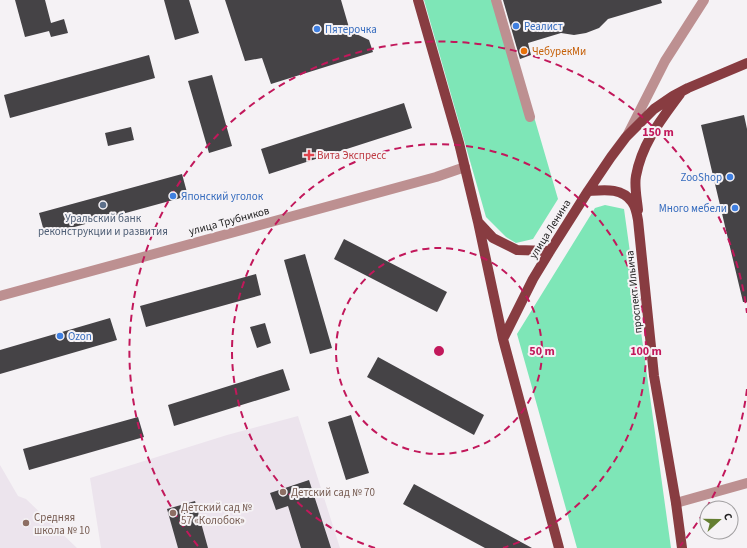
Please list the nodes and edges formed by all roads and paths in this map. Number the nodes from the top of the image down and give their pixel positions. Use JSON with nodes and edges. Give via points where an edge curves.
{"nodes":[{"id":1,"x":418,"y":0,"type":"edge"},
{"id":2,"x":496,"y":0,"type":"edge"},
{"id":3,"x":704,"y":0,"type":"edge"},
{"id":4,"x":747,"y":63,"type":"edge"},
{"id":5,"x":683,"y":91,"type":"junction"},
{"id":6,"x":530,"y":117,"type":"dead end"},
{"id":7,"x":626,"y":137,"type":"junction"},
{"id":8,"x":465,"y":167,"type":"junction"},
{"id":9,"x":588,"y":191,"type":"junction"},
{"id":10,"x":638,"y":220,"type":"junction"},
{"id":11,"x":478,"y":222,"type":"junction"},
{"id":12,"x":550,"y":251,"type":"junction"},
{"id":13,"x":0,"y":296,"type":"edge"},
{"id":14,"x":503,"y":339,"type":"junction"},
{"id":15,"x":747,"y":483,"type":"edge"},
{"id":16,"x":676,"y":503,"type":"junction"},
{"id":17,"x":559,"y":548,"type":"edge"},
{"id":18,"x":682,"y":548,"type":"edge"}],
"edges":[{"from":1,"to":8,"type":"main road"},
{"from":2,"to":6,"type":"street"},
{"from":3,"to":7,"type":"street","name":"улица Ленина","via":[[665,61]]},
{"from":4,"to":5,"type":"main road","name":"улица Ленина"},
{"from":5,"to":7,"type":"main road","name":"улица Ленина","via":[[654,108]]},
{"from":5,"to":10,"type":"main road","name":"улица Ленина","via":[[655,128],[640,161],[636,177]]},
{"from":7,"to":9,"type":"main road","name":"улица Ленина"},
{"from":8,"to":11,"type":"main road"},
{"from":8,"to":13,"type":"street","name":"улица Трубников"},
{"from":9,"to":10,"type":"main road","name":"проспект Ильича","via":[[616,191],[625,195],[633,202]]},
{"from":9,"to":12,"type":"main road","name":"улица Ленина"},
{"from":10,"to":16,"type":"main road","name":"проспект Ильича","via":[[654,376]]},
{"from":11,"to":12,"type":"main road","via":[[492,238],[517,250]]},
{"from":11,"to":14,"type":"main road"},
{"from":12,"to":14,"type":"main road","name":"улица Ленина"},
{"from":14,"to":17,"type":"main road"},
{"from":15,"to":16,"type":"street"},
{"from":16,"to":18,"type":"main road","name":"проспект Ильича"}]}
